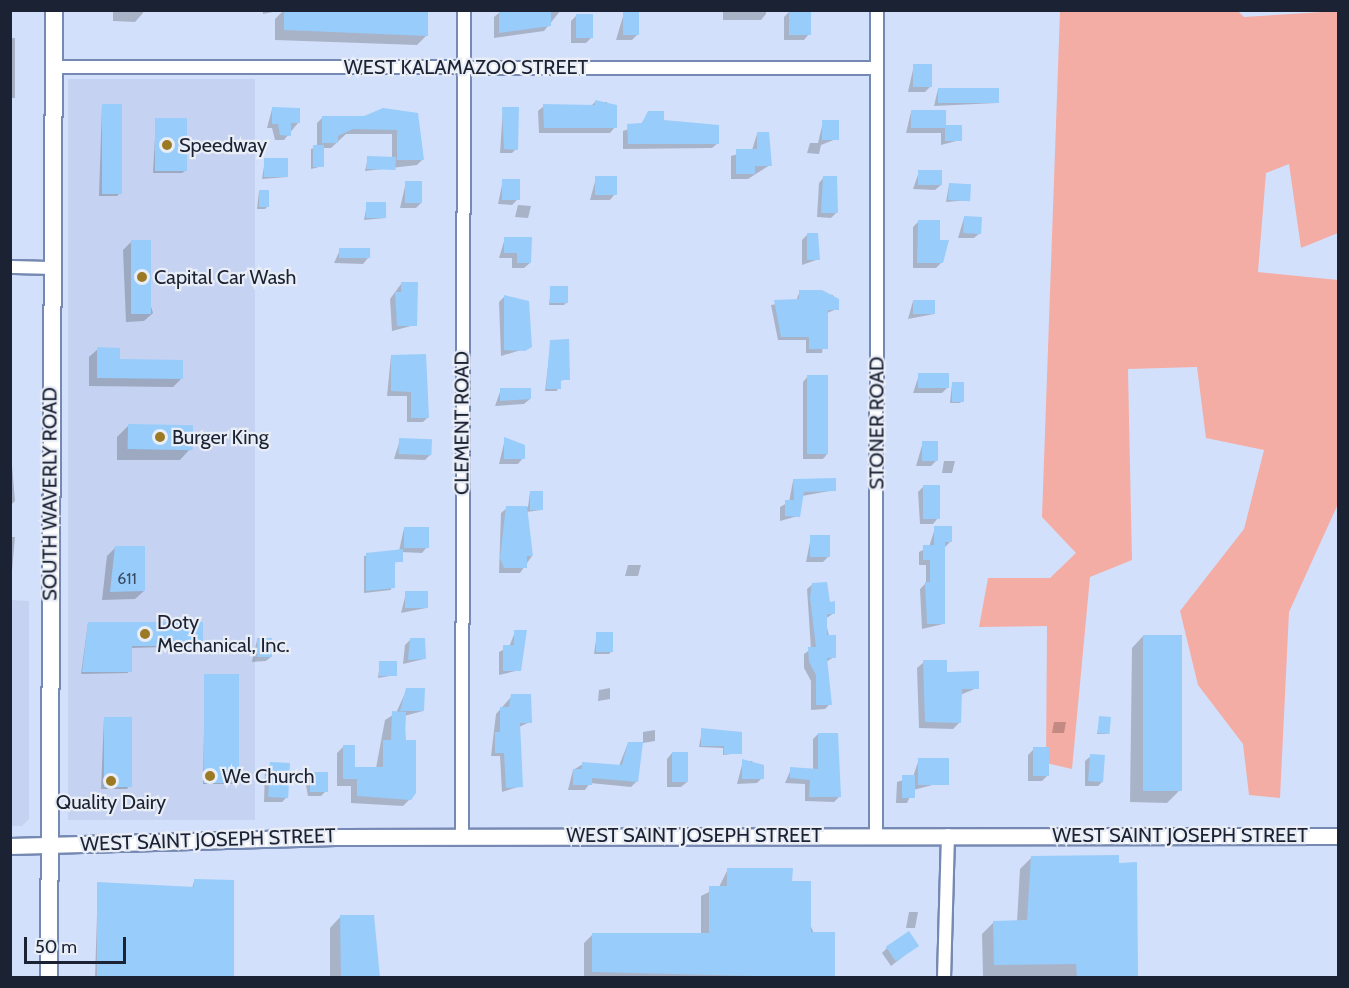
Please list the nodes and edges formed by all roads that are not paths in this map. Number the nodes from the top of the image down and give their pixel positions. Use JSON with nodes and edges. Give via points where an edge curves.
{"nodes":[{"id":1,"x":54,"y":10,"type":"edge"},
{"id":2,"x":464,"y":10,"type":"edge"},
{"id":3,"x":878,"y":10,"type":"edge"},
{"id":4,"x":54,"y":67,"type":"junction"},
{"id":5,"x":464,"y":67,"type":"junction"},
{"id":6,"x":877,"y":68,"type":"junction"},
{"id":7,"x":10,"y":267,"type":"edge"},
{"id":8,"x":50,"y":268,"type":"junction"},
{"id":9,"x":948,"y":834,"type":"junction"},
{"id":10,"x":876,"y":835,"type":"junction"},
{"id":11,"x":462,"y":836,"type":"junction"},
{"id":12,"x":1338,"y":836,"type":"edge"},
{"id":13,"x":50,"y":844,"type":"junction"},
{"id":14,"x":10,"y":846,"type":"edge"},
{"id":15,"x":49,"y":978,"type":"edge"},
{"id":16,"x":945,"y":978,"type":"edge"}],
"edges":[{"from":1,"to":4,"type":"main road","name":"SOUTH WAVERLY ROAD"},
{"from":2,"to":5,"type":"street","name":"CLEMENT ROAD"},
{"from":3,"to":6,"type":"street","name":"STONER ROAD"},
{"from":4,"to":5,"type":"street","name":"WEST KALAMAZOO STREET"},
{"from":4,"to":8,"type":"main road","name":"SOUTH WAVERLY ROAD"},
{"from":5,"to":6,"type":"street","name":"WEST KALAMAZOO STREET"},
{"from":5,"to":11,"type":"street","name":"CLEMENT ROAD"},
{"from":6,"to":10,"type":"street","name":"STONER ROAD"},
{"from":7,"to":8,"type":"street"},
{"from":8,"to":13,"type":"main road","name":"SOUTH WAVERLY ROAD"},
{"from":9,"to":10,"type":"street","name":"WEST SAINT JOSEPH STREET"},
{"from":9,"to":12,"type":"street","name":"WEST SAINT JOSEPH STREET"},
{"from":9,"to":16,"type":"street"},
{"from":10,"to":11,"type":"street","name":"WEST SAINT JOSEPH STREET"},
{"from":11,"to":13,"type":"street","name":"WEST SAINT JOSEPH STREET"},
{"from":13,"to":14,"type":"street","name":"WEST SAINT JOSEPH STREET"},
{"from":13,"to":15,"type":"main road","name":"SOUTH WAVERLY ROAD"}]}
